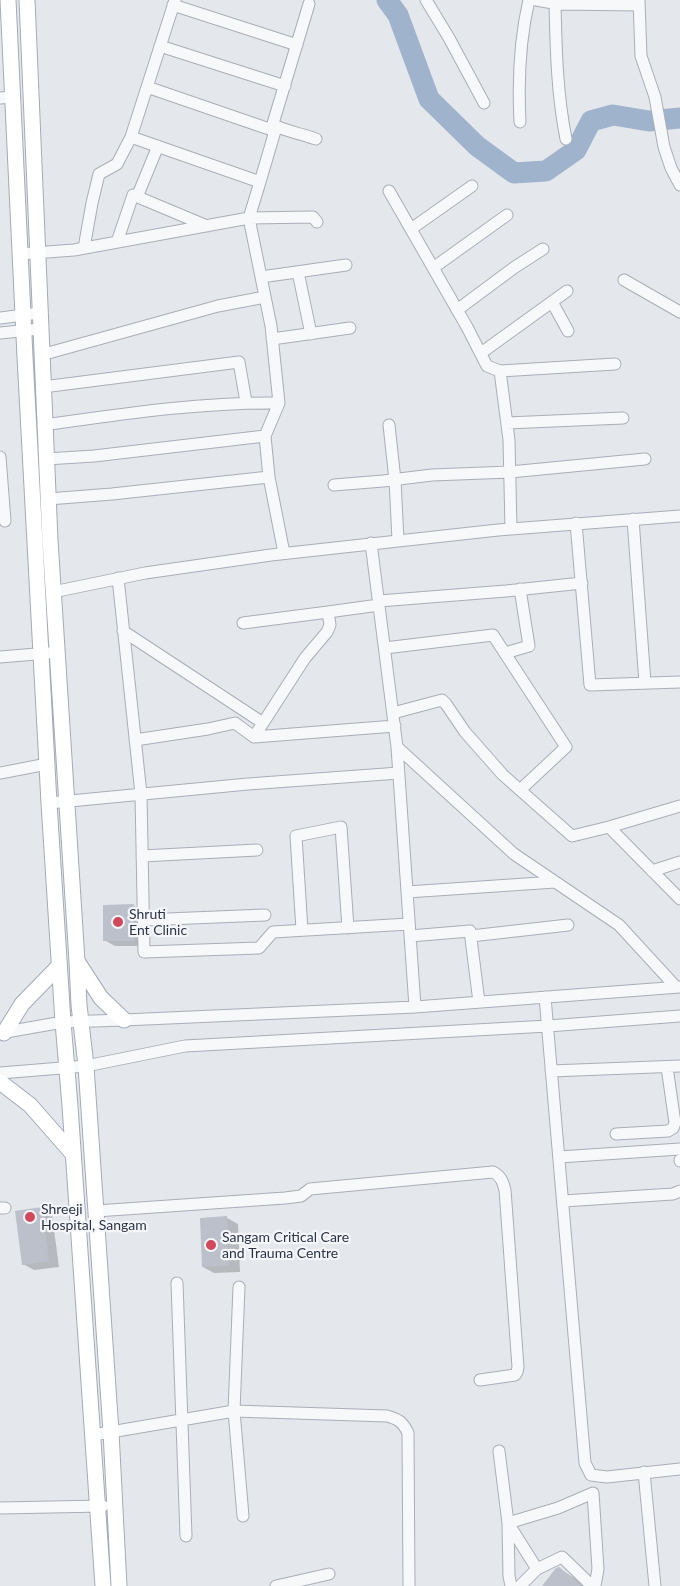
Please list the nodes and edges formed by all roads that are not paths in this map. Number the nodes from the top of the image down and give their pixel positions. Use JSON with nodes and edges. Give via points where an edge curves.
{"nodes":[{"id":1,"x":8,"y":0,"type":"edge"},
{"id":2,"x":27,"y":0,"type":"edge"},
{"id":3,"x":297,"y":0,"type":"edge"},
{"id":4,"x":426,"y":0,"type":"edge"},
{"id":5,"x":529,"y":0,"type":"edge"},
{"id":6,"x":536,"y":0,"type":"edge"},
{"id":7,"x":174,"y":2,"type":"edge"},
{"id":8,"x":309,"y":2,"type":"edge"},
{"id":9,"x":586,"y":2,"type":"edge"},
{"id":10,"x":639,"y":2,"type":"edge"},
{"id":11,"x":555,"y":3,"type":"junction"},
{"id":12,"x":297,"y":45,"type":"junction"},
{"id":13,"x":160,"y":46,"type":"junction"},
{"id":14,"x":285,"y":86,"type":"junction"},
{"id":15,"x":147,"y":87,"type":"junction"},
{"id":16,"x":6,"y":98,"type":"edge"},
{"id":17,"x":484,"y":103,"type":"dead end"},
{"id":18,"x":520,"y":122,"type":"dead end"},
{"id":19,"x":272,"y":127,"type":"junction"},
{"id":20,"x":131,"y":136,"type":"junction"},
{"id":21,"x":316,"y":139,"type":"dead end"},
{"id":22,"x":566,"y":139,"type":"dead end"},
{"id":23,"x":158,"y":146,"type":"junction"},
{"id":24,"x":260,"y":182,"type":"junction"},
{"id":25,"x":680,"y":185,"type":"edge"},
{"id":26,"x":472,"y":186,"type":"dead end"},
{"id":27,"x":389,"y":191,"type":"dead end"},
{"id":28,"x":137,"y":197,"type":"junction"},
{"id":29,"x":507,"y":215,"type":"dead end"},
{"id":30,"x":249,"y":218,"type":"junction"},
{"id":31,"x":317,"y":222,"type":"dead end"},
{"id":32,"x":207,"y":226,"type":"junction"},
{"id":33,"x":411,"y":229,"type":"junction"},
{"id":34,"x":117,"y":242,"type":"junction"},
{"id":35,"x":84,"y":248,"type":"junction"},
{"id":36,"x":543,"y":249,"type":"dead end"},
{"id":37,"x":36,"y":252,"type":"junction"},
{"id":38,"x":20,"y":254,"type":"junction"},
{"id":39,"x":346,"y":265,"type":"dead end"},
{"id":40,"x":433,"y":268,"type":"junction"},
{"id":41,"x":298,"y":272,"type":"junction"},
{"id":42,"x":261,"y":277,"type":"junction"},
{"id":43,"x":624,"y":280,"type":"dead end"},
{"id":44,"x":567,"y":290,"type":"dead end"},
{"id":45,"x":265,"y":297,"type":"junction"},
{"id":46,"x":552,"y":302,"type":"junction"},
{"id":47,"x":457,"y":310,"type":"junction"},
{"id":48,"x":680,"y":312,"type":"edge"},
{"id":49,"x":32,"y":314,"type":"junction"},
{"id":50,"x":0,"y":318,"type":"edge"},
{"id":51,"x":350,"y":328,"type":"dead end"},
{"id":52,"x":40,"y":329,"type":"junction"},
{"id":53,"x":24,"y":330,"type":"junction"},
{"id":54,"x":568,"y":331,"type":"dead end"},
{"id":55,"x":0,"y":333,"type":"edge"},
{"id":56,"x":311,"y":334,"type":"junction"},
{"id":57,"x":272,"y":339,"type":"junction"},
{"id":58,"x":41,"y":354,"type":"junction"},
{"id":59,"x":481,"y":354,"type":"junction"},
{"id":60,"x":615,"y":364,"type":"dead end"},
{"id":61,"x":500,"y":371,"type":"junction"},
{"id":62,"x":42,"y":387,"type":"junction"},
{"id":63,"x":246,"y":402,"type":"junction"},
{"id":64,"x":278,"y":403,"type":"junction"},
{"id":65,"x":623,"y":418,"type":"dead end"},
{"id":66,"x":507,"y":423,"type":"junction"},
{"id":67,"x":389,"y":424,"type":"dead end"},
{"id":68,"x":44,"y":425,"type":"junction"},
{"id":69,"x":265,"y":436,"type":"junction"},
{"id":70,"x":0,"y":457,"type":"edge"},
{"id":71,"x":46,"y":459,"type":"junction"},
{"id":72,"x":645,"y":459,"type":"dead end"},
{"id":73,"x":510,"y":472,"type":"junction"},
{"id":74,"x":269,"y":477,"type":"junction"},
{"id":75,"x":395,"y":480,"type":"junction"},
{"id":76,"x":334,"y":485,"type":"dead end"},
{"id":77,"x":48,"y":499,"type":"junction"},
{"id":78,"x":680,"y":516,"type":"edge"},
{"id":79,"x":633,"y":519,"type":"junction"},
{"id":80,"x":5,"y":521,"type":"dead end"},
{"id":81,"x":576,"y":523,"type":"junction"},
{"id":82,"x":511,"y":528,"type":"junction"},
{"id":83,"x":398,"y":540,"type":"junction"},
{"id":84,"x":371,"y":542,"type":"junction"},
{"id":85,"x":284,"y":553,"type":"junction"},
{"id":86,"x":118,"y":578,"type":"junction"},
{"id":87,"x":582,"y":583,"type":"junction"},
{"id":88,"x":520,"y":589,"type":"junction"},
{"id":89,"x":53,"y":592,"type":"junction"},
{"id":90,"x":379,"y":603,"type":"junction"},
{"id":91,"x":328,"y":612,"type":"junction"},
{"id":92,"x":243,"y":623,"type":"dead end"},
{"id":93,"x":123,"y":631,"type":"junction"},
{"id":94,"x":385,"y":648,"type":"junction"},
{"id":95,"x":57,"y":652,"type":"junction"},
{"id":96,"x":40,"y":653,"type":"junction"},
{"id":97,"x":505,"y":653,"type":"junction"},
{"id":98,"x":0,"y":657,"type":"edge"},
{"id":99,"x":680,"y":682,"type":"edge"},
{"id":100,"x":645,"y":683,"type":"junction"},
{"id":101,"x":393,"y":713,"type":"junction"},
{"id":102,"x":263,"y":723,"type":"junction"},
{"id":103,"x":395,"y":726,"type":"junction"},
{"id":104,"x":254,"y":737,"type":"junction"},
{"id":105,"x":135,"y":740,"type":"junction"},
{"id":106,"x":397,"y":746,"type":"junction"},
{"id":107,"x":47,"y":764,"type":"junction"},
{"id":108,"x":0,"y":772,"type":"edge"},
{"id":109,"x":399,"y":773,"type":"junction"},
{"id":110,"x":520,"y":790,"type":"junction"},
{"id":111,"x":141,"y":794,"type":"junction"},
{"id":112,"x":67,"y":801,"type":"junction"},
{"id":113,"x":49,"y":803,"type":"junction"},
{"id":114,"x":680,"y":806,"type":"edge"},
{"id":115,"x":609,"y":827,"type":"junction"},
{"id":116,"x":257,"y":850,"type":"dead end"},
{"id":117,"x":142,"y":856,"type":"junction"},
{"id":118,"x":680,"y":862,"type":"edge"},
{"id":119,"x":652,"y":871,"type":"junction"},
{"id":120,"x":555,"y":882,"type":"junction"},
{"id":121,"x":407,"y":892,"type":"junction"},
{"id":122,"x":680,"y":899,"type":"edge"},
{"id":123,"x":265,"y":916,"type":"dead end"},
{"id":124,"x":143,"y":920,"type":"junction"},
{"id":125,"x":568,"y":925,"type":"dead end"},
{"id":126,"x":348,"y":928,"type":"junction"},
{"id":127,"x":302,"y":930,"type":"junction"},
{"id":128,"x":410,"y":930,"type":"junction"},
{"id":129,"x":470,"y":936,"type":"junction"},
{"id":130,"x":77,"y":961,"type":"junction"},
{"id":131,"x":60,"y":966,"type":"junction"},
{"id":132,"x":678,"y":987,"type":"edge"},
{"id":133,"x":545,"y":997,"type":"junction"},
{"id":134,"x":479,"y":1002,"type":"junction"},
{"id":135,"x":415,"y":1007,"type":"junction"},
{"id":136,"x":680,"y":1016,"type":"edge"},
{"id":137,"x":124,"y":1020,"type":"junction"},
{"id":138,"x":81,"y":1021,"type":"junction"},
{"id":139,"x":63,"y":1022,"type":"junction"},
{"id":140,"x":548,"y":1026,"type":"junction"},
{"id":141,"x":2,"y":1033,"type":"edge"},
{"id":142,"x":86,"y":1066,"type":"junction"},
{"id":143,"x":680,"y":1066,"type":"edge"},
{"id":144,"x":667,"y":1067,"type":"junction"},
{"id":145,"x":67,"y":1068,"type":"junction"},
{"id":146,"x":552,"y":1071,"type":"junction"},
{"id":147,"x":0,"y":1073,"type":"edge"},
{"id":148,"x":0,"y":1082,"type":"edge"},
{"id":149,"x":616,"y":1134,"type":"dead end"},
{"id":150,"x":680,"y":1149,"type":"edge"},
{"id":151,"x":73,"y":1154,"type":"junction"},
{"id":152,"x":559,"y":1157,"type":"junction"},
{"id":153,"x":680,"y":1191,"type":"edge"},
{"id":154,"x":563,"y":1201,"type":"junction"},
{"id":155,"x":96,"y":1211,"type":"junction"},
{"id":156,"x":177,"y":1283,"type":"dead end"},
{"id":157,"x":239,"y":1287,"type":"dead end"},
{"id":158,"x":480,"y":1380,"type":"dead end"},
{"id":159,"x":234,"y":1411,"type":"junction"},
{"id":160,"x":182,"y":1420,"type":"junction"},
{"id":161,"x":111,"y":1432,"type":"junction"},
{"id":162,"x":93,"y":1435,"type":"junction"},
{"id":163,"x":499,"y":1451,"type":"dead end"},
{"id":164,"x":680,"y":1469,"type":"edge"},
{"id":165,"x":644,"y":1472,"type":"junction"},
{"id":166,"x":607,"y":1477,"type":"junction"},
{"id":167,"x":680,"y":1477,"type":"edge"},
{"id":168,"x":592,"y":1493,"type":"junction"},
{"id":169,"x":98,"y":1505,"type":"junction"},
{"id":170,"x":115,"y":1506,"type":"junction"},
{"id":171,"x":0,"y":1508,"type":"edge"},
{"id":172,"x":243,"y":1516,"type":"dead end"},
{"id":173,"x":508,"y":1522,"type":"junction"},
{"id":174,"x":186,"y":1536,"type":"dead end"},
{"id":175,"x":537,"y":1569,"type":"junction"},
{"id":176,"x":329,"y":1574,"type":"dead end"},
{"id":177,"x":103,"y":1586,"type":"edge"},
{"id":178,"x":118,"y":1586,"type":"edge"},
{"id":179,"x":276,"y":1586,"type":"edge"},
{"id":180,"x":409,"y":1586,"type":"edge"},
{"id":181,"x":511,"y":1586,"type":"edge"},
{"id":182,"x":520,"y":1586,"type":"edge"},
{"id":183,"x":594,"y":1586,"type":"edge"},
{"id":184,"x":654,"y":1586,"type":"edge"}],
"edges":[{"from":1,"to":16,"type":"main road"},
{"from":2,"to":37,"type":"main road"},
{"from":3,"to":8,"type":"street"},
{"from":4,"to":17,"type":"street"},
{"from":5,"to":18,"type":"street","via":[[518,88]]},
{"from":6,"to":11,"type":"street"},
{"from":7,"to":12,"type":"street"},
{"from":7,"to":13,"type":"street"},
{"from":8,"to":12,"type":"street"},
{"from":9,"to":10,"type":"street"},
{"from":9,"to":11,"type":"street"},
{"from":10,"to":25,"type":"street","via":[[641,56],[655,97],[664,147]]},
{"from":11,"to":22,"type":"street","via":[[561,115]]},
{"from":12,"to":14,"type":"street"},
{"from":13,"to":14,"type":"street"},
{"from":13,"to":15,"type":"street"},
{"from":14,"to":19,"type":"street"},
{"from":15,"to":19,"type":"street"},
{"from":15,"to":20,"type":"street"},
{"from":16,"to":38,"type":"main road"},
{"from":19,"to":21,"type":"street"},
{"from":19,"to":24,"type":"street","via":[[275,131]]},
{"from":20,"to":23,"type":"street"},
{"from":20,"to":35,"type":"street","via":[[117,164],[99,174]]},
{"from":23,"to":24,"type":"street"},
{"from":23,"to":28,"type":"street"},
{"from":24,"to":30,"type":"street"},
{"from":26,"to":33,"type":"street"},
{"from":27,"to":33,"type":"street"},
{"from":28,"to":32,"type":"street"},
{"from":28,"to":34,"type":"street","via":[[133,196]]},
{"from":29,"to":40,"type":"street"},
{"from":30,"to":31,"type":"street","via":[[313,217]]},
{"from":30,"to":32,"type":"street"},
{"from":30,"to":42,"type":"street"},
{"from":32,"to":34,"type":"street"},
{"from":33,"to":40,"type":"street"},
{"from":34,"to":35,"type":"street"},
{"from":35,"to":37,"type":"street"},
{"from":36,"to":47,"type":"street"},
{"from":37,"to":38,"type":"street"},
{"from":37,"to":49,"type":"main road"},
{"from":38,"to":49,"type":"main road"},
{"from":39,"to":41,"type":"street"},
{"from":40,"to":47,"type":"street"},
{"from":41,"to":42,"type":"street"},
{"from":41,"to":56,"type":"street"},
{"from":42,"to":45,"type":"street"},
{"from":43,"to":48,"type":"street"},
{"from":44,"to":46,"type":"street"},
{"from":45,"to":57,"type":"street"},
{"from":45,"to":58,"type":"street","via":[[218,306]]},
{"from":46,"to":54,"type":"street"},
{"from":46,"to":59,"type":"street"},
{"from":47,"to":59,"type":"street"},
{"from":49,"to":50,"type":"street"},
{"from":49,"to":52,"type":"main road"},
{"from":49,"to":53,"type":"main road"},
{"from":51,"to":56,"type":"street"},
{"from":52,"to":53,"type":"street"},
{"from":52,"to":58,"type":"main road"},
{"from":53,"to":55,"type":"street"},
{"from":53,"to":96,"type":"main road"},
{"from":56,"to":57,"type":"street"},
{"from":57,"to":64,"type":"street"},
{"from":58,"to":62,"type":"main road"},
{"from":59,"to":61,"type":"street","via":[[487,366]]},
{"from":60,"to":61,"type":"street"},
{"from":61,"to":66,"type":"street"},
{"from":62,"to":63,"type":"street","via":[[239,362]]},
{"from":62,"to":68,"type":"main road"},
{"from":63,"to":64,"type":"street"},
{"from":63,"to":68,"type":"street"},
{"from":64,"to":69,"type":"street"},
{"from":65,"to":66,"type":"street"},
{"from":66,"to":73,"type":"street"},
{"from":67,"to":75,"type":"street"},
{"from":68,"to":71,"type":"main road"},
{"from":69,"to":71,"type":"street"},
{"from":69,"to":74,"type":"street"},
{"from":70,"to":80,"type":"street"},
{"from":71,"to":77,"type":"main road"},
{"from":72,"to":73,"type":"street"},
{"from":73,"to":75,"type":"street"},
{"from":73,"to":82,"type":"street"},
{"from":74,"to":77,"type":"street"},
{"from":74,"to":85,"type":"street"},
{"from":75,"to":76,"type":"street"},
{"from":75,"to":83,"type":"street"},
{"from":77,"to":89,"type":"main road"},
{"from":78,"to":79,"type":"street"},
{"from":79,"to":81,"type":"street"},
{"from":79,"to":100,"type":"street"},
{"from":81,"to":82,"type":"street"},
{"from":81,"to":87,"type":"street"},
{"from":82,"to":83,"type":"street"},
{"from":83,"to":84,"type":"street"},
{"from":84,"to":85,"type":"street"},
{"from":84,"to":90,"type":"street"},
{"from":85,"to":86,"type":"street"},
{"from":86,"to":89,"type":"street"},
{"from":86,"to":93,"type":"street"},
{"from":87,"to":88,"type":"street"},
{"from":87,"to":100,"type":"street","via":[[590,685]]},
{"from":88,"to":90,"type":"street"},
{"from":88,"to":97,"type":"street","via":[[529,646]]},
{"from":89,"to":95,"type":"main road"},
{"from":90,"to":91,"type":"street"},
{"from":90,"to":94,"type":"street"},
{"from":91,"to":92,"type":"street"},
{"from":91,"to":102,"type":"street","via":[[330,625],[327,632],[305,658]]},
{"from":93,"to":102,"type":"street"},
{"from":93,"to":105,"type":"street"},
{"from":94,"to":97,"type":"street","via":[[493,635]]},
{"from":94,"to":101,"type":"street"},
{"from":95,"to":96,"type":"street"},
{"from":95,"to":112,"type":"main road"},
{"from":96,"to":98,"type":"street"},
{"from":96,"to":107,"type":"main road"},
{"from":97,"to":110,"type":"street","via":[[566,746]]},
{"from":99,"to":100,"type":"street"},
{"from":101,"to":103,"type":"street"},
{"from":101,"to":110,"type":"street","via":[[442,700],[465,732]]},
{"from":102,"to":104,"type":"street"},
{"from":103,"to":104,"type":"street"},
{"from":103,"to":106,"type":"street"},
{"from":104,"to":105,"type":"street","via":[[235,722]]},
{"from":105,"to":111,"type":"street"},
{"from":106,"to":109,"type":"street"},
{"from":106,"to":120,"type":"street","via":[[514,854]]},
{"from":107,"to":108,"type":"street"},
{"from":107,"to":113,"type":"main road"},
{"from":109,"to":111,"type":"street"},
{"from":109,"to":121,"type":"street"},
{"from":110,"to":115,"type":"street","via":[[572,836]]},
{"from":111,"to":112,"type":"street"},
{"from":111,"to":117,"type":"street"},
{"from":112,"to":113,"type":"street"},
{"from":112,"to":130,"type":"main road"},
{"from":113,"to":131,"type":"main road"},
{"from":114,"to":115,"type":"street"},
{"from":115,"to":119,"type":"street"},
{"from":116,"to":117,"type":"street"},
{"from":117,"to":124,"type":"street"},
{"from":118,"to":119,"type":"street"},
{"from":119,"to":122,"type":"street"},
{"from":120,"to":121,"type":"street"},
{"from":120,"to":132,"type":"street","via":[[619,925]]},
{"from":121,"to":128,"type":"street"},
{"from":123,"to":124,"type":"street"},
{"from":124,"to":127,"type":"street","via":[[144,952],[259,948],[272,932]]},
{"from":125,"to":129,"type":"street"},
{"from":126,"to":127,"type":"street"},
{"from":126,"to":127,"type":"street","via":[[341,827],[296,836]]},
{"from":126,"to":128,"type":"street"},
{"from":128,"to":129,"type":"street","via":[[470,931]]},
{"from":128,"to":135,"type":"street"},
{"from":129,"to":134,"type":"street"},
{"from":130,"to":137,"type":"main road","via":[[101,998]]},
{"from":130,"to":138,"type":"main road"},
{"from":131,"to":139,"type":"main road"},
{"from":131,"to":141,"type":"main road","via":[[22,1004]]},
{"from":132,"to":133,"type":"street"},
{"from":133,"to":134,"type":"street"},
{"from":133,"to":140,"type":"street"},
{"from":134,"to":135,"type":"street"},
{"from":135,"to":137,"type":"street"},
{"from":136,"to":140,"type":"street"},
{"from":137,"to":138,"type":"street"},
{"from":138,"to":139,"type":"street"},
{"from":138,"to":142,"type":"main road"},
{"from":139,"to":141,"type":"street"},
{"from":139,"to":145,"type":"main road"},
{"from":140,"to":142,"type":"street","via":[[185,1046]]},
{"from":140,"to":146,"type":"street"},
{"from":142,"to":145,"type":"street"},
{"from":142,"to":155,"type":"main road"},
{"from":143,"to":144,"type":"street"},
{"from":144,"to":146,"type":"street"},
{"from":144,"to":149,"type":"street","via":[[673,1128]]},
{"from":145,"to":147,"type":"street"},
{"from":145,"to":151,"type":"main road"},
{"from":146,"to":152,"type":"street"},
{"from":148,"to":151,"type":"main road","via":[[30,1105]]},
{"from":150,"to":152,"type":"street"},
{"from":151,"to":162,"type":"main road"},
{"from":152,"to":154,"type":"street"},
{"from":153,"to":154,"type":"street"},
{"from":154,"to":166,"type":"street","via":[[585,1463],[591,1475]]},
{"from":155,"to":158,"type":"street","via":[[286,1198],[301,1196],[310,1189],[498,1174],[506,1190],[518,1372]]},
{"from":155,"to":161,"type":"main road"},
{"from":156,"to":160,"type":"street"},
{"from":157,"to":159,"type":"street"},
{"from":159,"to":160,"type":"street"},
{"from":159,"to":172,"type":"street"},
{"from":159,"to":180,"type":"street","via":[[386,1416],[403,1422],[408,1433]]},
{"from":160,"to":161,"type":"street"},
{"from":160,"to":174,"type":"street"},
{"from":161,"to":162,"type":"street"},
{"from":161,"to":170,"type":"main road"},
{"from":162,"to":169,"type":"main road"},
{"from":163,"to":173,"type":"street"},
{"from":164,"to":165,"type":"street"},
{"from":164,"to":167,"type":"street"},
{"from":165,"to":166,"type":"street"},
{"from":165,"to":184,"type":"street"},
{"from":166,"to":168,"type":"street"},
{"from":168,"to":173,"type":"street","via":[[558,1508]]},
{"from":168,"to":183,"type":"street","via":[[598,1569]]},
{"from":169,"to":170,"type":"street"},
{"from":169,"to":171,"type":"street"},
{"from":169,"to":177,"type":"main road"},
{"from":170,"to":178,"type":"main road"},
{"from":173,"to":175,"type":"street"},
{"from":173,"to":181,"type":"street"},
{"from":175,"to":182,"type":"street"},
{"from":175,"to":183,"type":"street","via":[[562,1557]]},
{"from":176,"to":179,"type":"street"}]}
